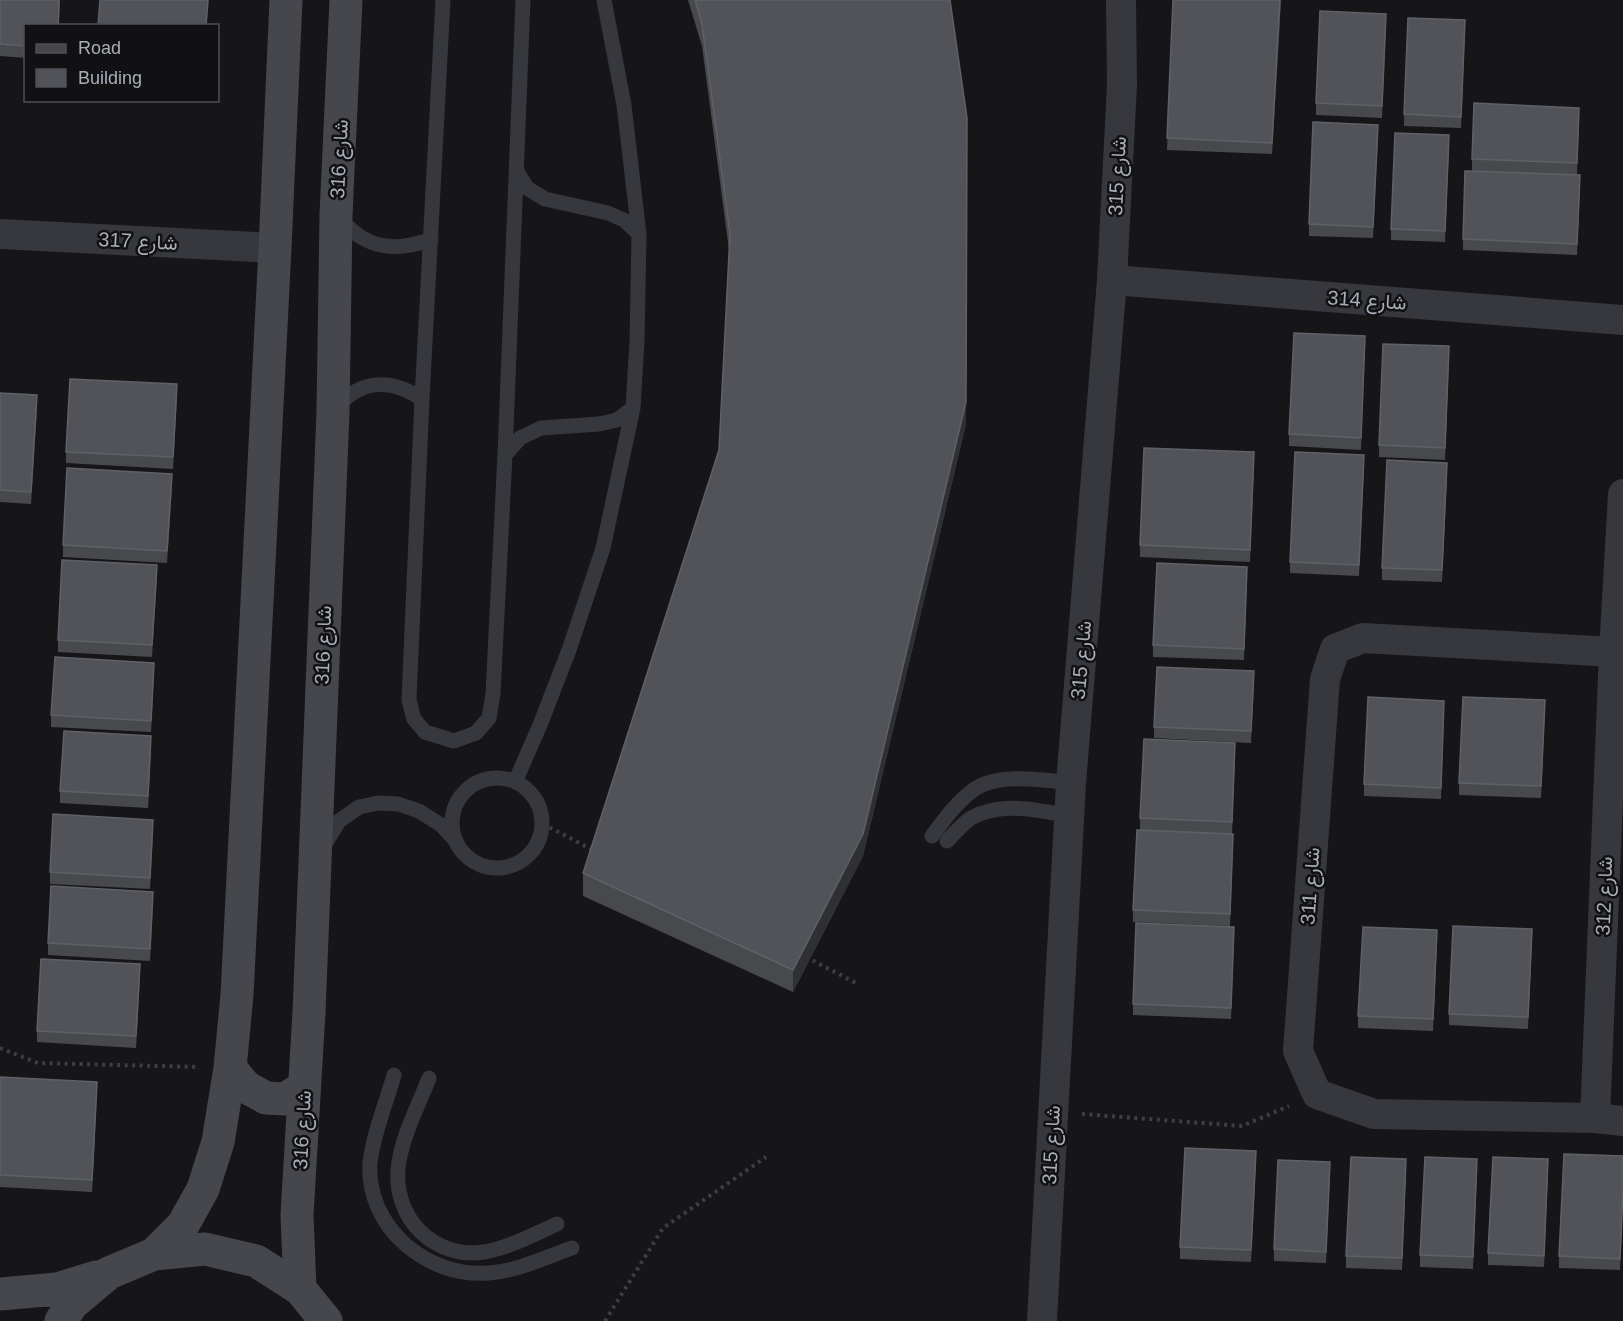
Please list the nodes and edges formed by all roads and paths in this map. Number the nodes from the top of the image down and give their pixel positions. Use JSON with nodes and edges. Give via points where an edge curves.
{"nodes":[{"id":1,"x":286,"y":0,"type":"edge"},
{"id":2,"x":346,"y":0,"type":"edge"},
{"id":3,"x":443,"y":0,"type":"edge"},
{"id":4,"x":523,"y":0,"type":"edge"},
{"id":5,"x":604,"y":0,"type":"edge"},
{"id":6,"x":1121,"y":0,"type":"edge"},
{"id":7,"x":517,"y":171,"type":"junction"},
{"id":8,"x":336,"y":214,"type":"junction"},
{"id":9,"x":0,"y":234,"type":"edge"},
{"id":10,"x":639,"y":234,"type":"junction"},
{"id":11,"x":431,"y":239,"type":"junction"},
{"id":12,"x":275,"y":248,"type":"junction"},
{"id":13,"x":1112,"y":280,"type":"junction"},
{"id":14,"x":1623,"y":320,"type":"edge"},
{"id":15,"x":422,"y":399,"type":"junction"},
{"id":16,"x":633,"y":408,"type":"junction"},
{"id":17,"x":333,"y":412,"type":"junction"},
{"id":18,"x":505,"y":455,"type":"junction"},
{"id":19,"x":1623,"y":494,"type":"edge"},
{"id":20,"x":1614,"y":652,"type":"junction"},
{"id":21,"x":515,"y":782,"type":"junction"},
{"id":22,"x":1071,"y":783,"type":"junction"},
{"id":23,"x":1069,"y":816,"type":"junction"},
{"id":24,"x":543,"y":824,"type":"junction"},
{"id":25,"x":455,"y":840,"type":"junction"},
{"id":26,"x":595,"y":851,"type":"edge"},
{"id":27,"x":314,"y":866,"type":"junction"},
{"id":28,"x":804,"y":956,"type":"edge"},
{"id":29,"x":856,"y":983,"type":"dead end"},
{"id":30,"x":0,"y":1048,"type":"edge"},
{"id":31,"x":230,"y":1068,"type":"junction"},
{"id":32,"x":394,"y":1075,"type":"dead end"},
{"id":33,"x":429,"y":1078,"type":"dead end"},
{"id":34,"x":304,"y":1087,"type":"junction"},
{"id":35,"x":1317,"y":1094,"type":"junction"},
{"id":36,"x":1053,"y":1112,"type":"junction"},
{"id":37,"x":1609,"y":1120,"type":"edge"},
{"id":38,"x":766,"y":1157,"type":"dead end"},
{"id":39,"x":557,"y":1224,"type":"dead end"},
{"id":40,"x":572,"y":1248,"type":"dead end"},
{"id":41,"x":154,"y":1254,"type":"junction"},
{"id":42,"x":109,"y":1273,"type":"junction"},
{"id":43,"x":300,"y":1289,"type":"junction"},
{"id":44,"x":0,"y":1294,"type":"edge"},
{"id":45,"x":61,"y":1321,"type":"edge"},
{"id":46,"x":326,"y":1321,"type":"edge"},
{"id":47,"x":605,"y":1321,"type":"edge"},
{"id":48,"x":1042,"y":1321,"type":"edge"}],
"edges":[{"from":1,"to":12,"type":"street"},
{"from":2,"to":8,"type":"street","name":"شارع 316"},
{"from":3,"to":11,"type":"lane"},
{"from":4,"to":7,"type":"lane"},
{"from":5,"to":10,"type":"lane","via":[[624,105]]},
{"from":6,"to":13,"type":"street","name":"شارع 315","via":[[1122,84]]},
{"from":7,"to":10,"type":"lane","via":[[527,188],[545,199],[608,213],[624,220]]},
{"from":7,"to":18,"type":"lane"},
{"from":8,"to":11,"type":"lane","via":[[348,228],[379,245],[397,248]]},
{"from":8,"to":17,"type":"street","name":"شارع 316"},
{"from":9,"to":12,"type":"street","name":"شارع 317"},
{"from":10,"to":16,"type":"lane"},
{"from":11,"to":15,"type":"lane"},
{"from":12,"to":31,"type":"street"},
{"from":13,"to":14,"type":"street","name":"شارع 314"},
{"from":13,"to":22,"type":"street","name":"شارع 315"},
{"from":15,"to":17,"type":"lane","via":[[400,387],[375,385],[358,389]]},
{"from":15,"to":18,"type":"lane","via":[[409,700],[414,719],[425,732],[454,741],[476,733],[489,718]]},
{"from":16,"to":18,"type":"lane","via":[[617,420],[599,424],[541,428],[520,438]]},
{"from":16,"to":21,"type":"lane","via":[[603,548],[565,659]]},
{"from":17,"to":27,"type":"street","name":"شارع 316"},
{"from":19,"to":20,"type":"street","name":"شارع 312"},
{"from":20,"to":35,"type":"street","name":"شارع 311","via":[[1363,638],[1335,649],[1326,679],[1298,1051]]},
{"from":20,"to":37,"type":"street","name":"شارع 312"},
{"from":21,"to":24,"type":"lane","via":[[530,792],[540,807]]},
{"from":21,"to":25,"type":"lane","via":[[489,779],[465,791],[453,814]]},
{"from":22,"to":23,"type":"street","name":"شارع 315"},
{"from":22,"to":23,"type":"lane","via":[[998,780],[974,790],[951,812],[940,839],[993,809],[1024,808]]},
{"from":23,"to":36,"type":"street","name":"شارع 315"},
{"from":24,"to":25,"type":"lane","via":[[539,842],[514,866],[479,866],[464,855]]},
{"from":24,"to":26,"type":"path"},
{"from":25,"to":27,"type":"lane","via":[[419,811],[378,803],[359,807],[339,821]]},
{"from":27,"to":34,"type":"street","name":"شارع 316"},
{"from":28,"to":29,"type":"path"},
{"from":30,"to":31,"type":"path","via":[[38,1063]]},
{"from":31,"to":34,"type":"street","via":[[246,1087],[266,1098],[285,1099]]},
{"from":31,"to":41,"type":"street","via":[[218,1142],[203,1189],[183,1225]]},
{"from":32,"to":40,"type":"lane","via":[[370,1166],[376,1203],[399,1240],[432,1263],[468,1273],[509,1270]]},
{"from":33,"to":39,"type":"lane","via":[[398,1170],[402,1203],[419,1231],[433,1242],[468,1253],[499,1248]]},
{"from":34,"to":43,"type":"street","name":"شارع 316","via":[[297,1215]]},
{"from":35,"to":36,"type":"path","via":[[1242,1126]]},
{"from":35,"to":37,"type":"street","via":[[1374,1114]]},
{"from":36,"to":48,"type":"street","name":"شارع 315"},
{"from":38,"to":47,"type":"path","via":[[663,1228]]},
{"from":41,"to":42,"type":"street"},
{"from":41,"to":43,"type":"street","via":[[205,1249],[256,1262]]},
{"from":42,"to":44,"type":"street","via":[[57,1289]]},
{"from":42,"to":45,"type":"street","via":[[72,1304]]},
{"from":43,"to":46,"type":"street"}]}
